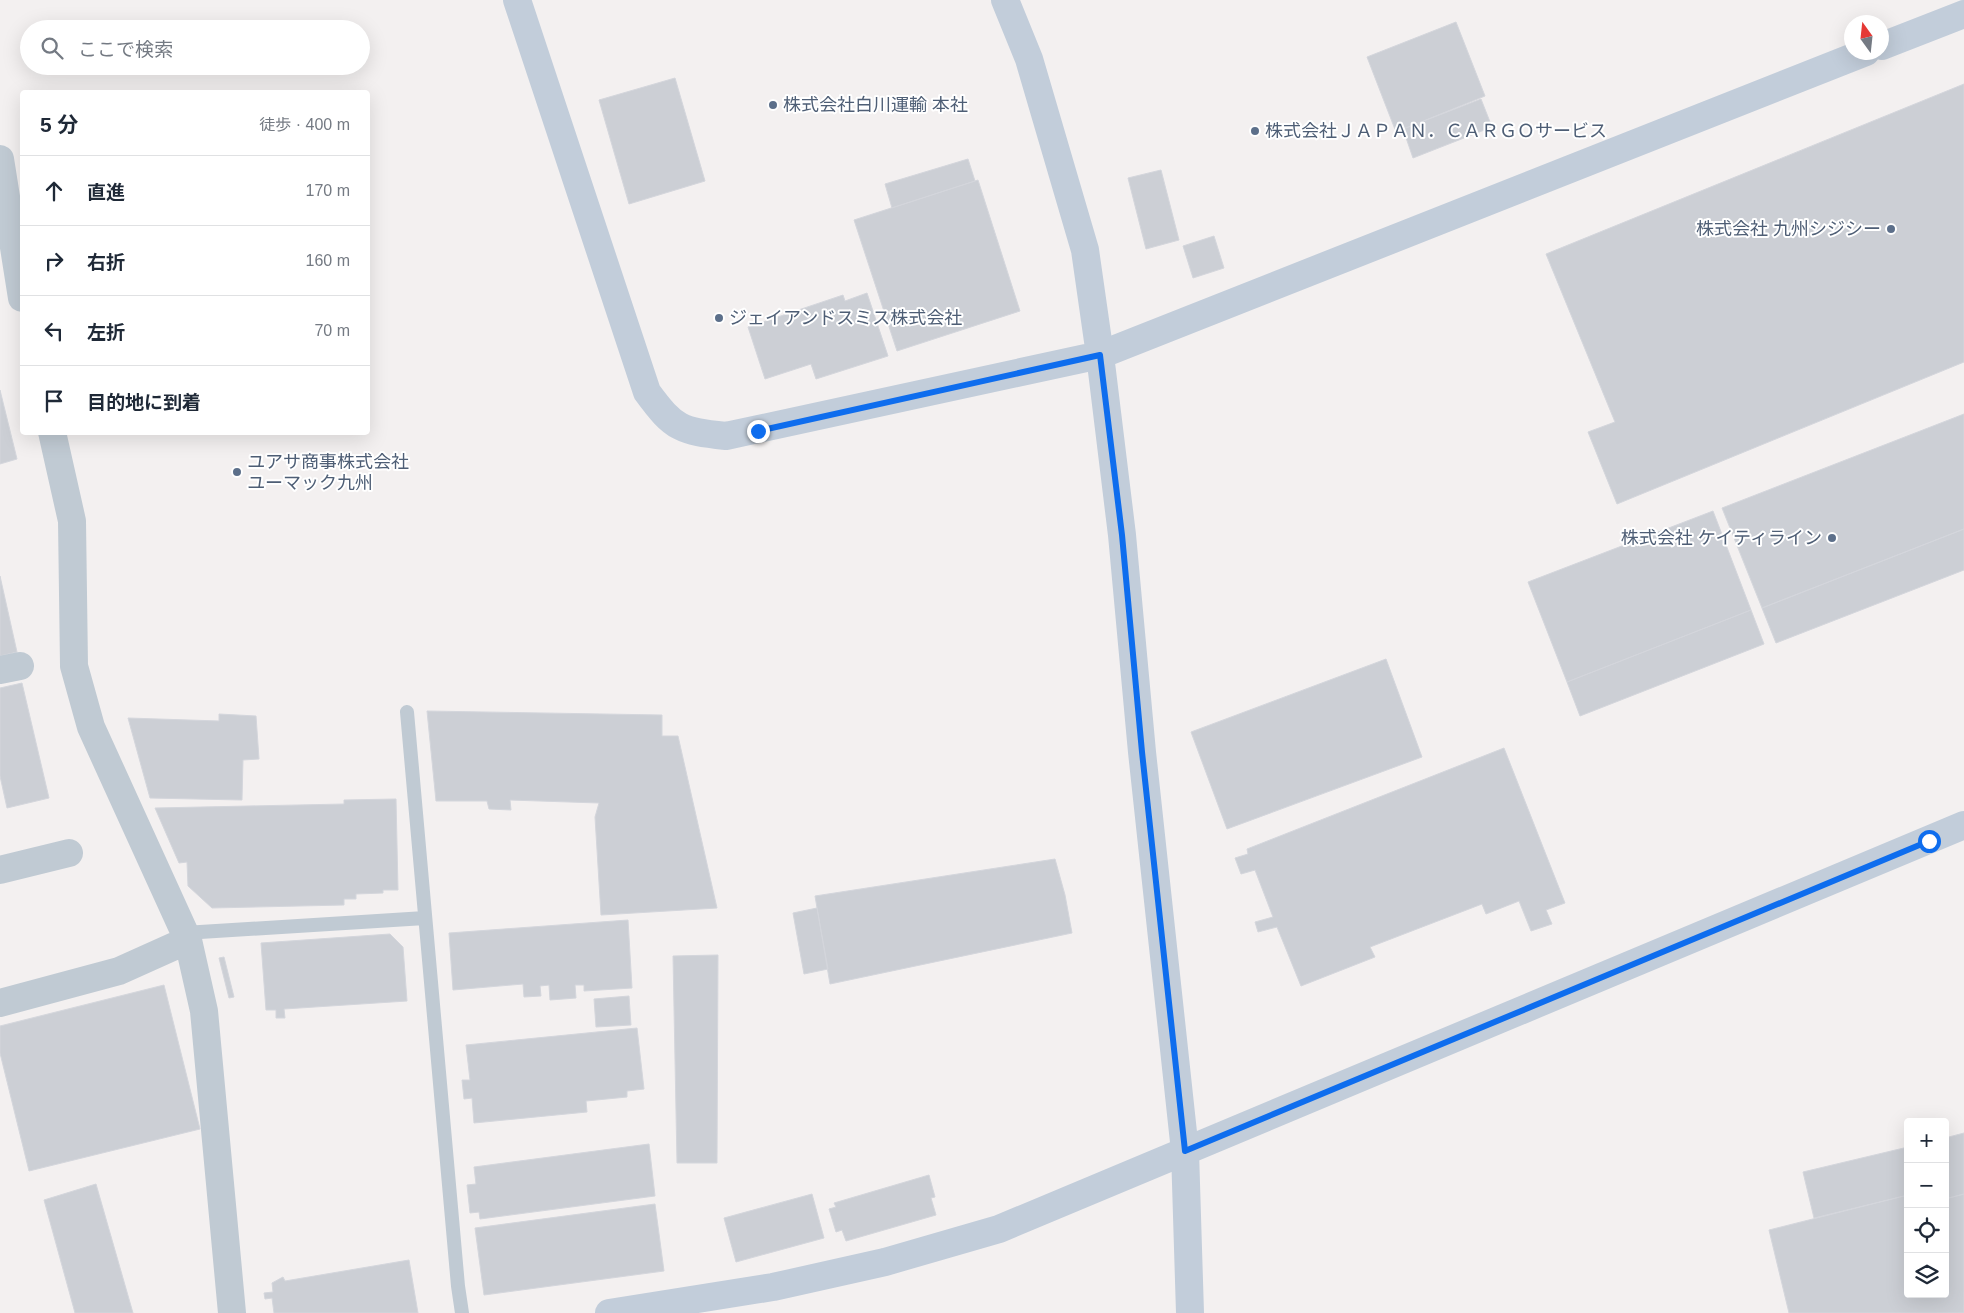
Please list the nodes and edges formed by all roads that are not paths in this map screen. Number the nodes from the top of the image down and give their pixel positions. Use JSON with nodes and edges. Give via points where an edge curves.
{"nodes":[{"id":1,"x":517,"y":0,"type":"edge"},
{"id":2,"x":1005,"y":0,"type":"edge"},
{"id":3,"x":1964,"y":14,"type":"edge"},
{"id":4,"x":1889,"y":43,"type":"edge"},
{"id":5,"x":1846,"y":60,"type":"edge"},
{"id":6,"x":0,"y":159,"type":"edge"},
{"id":7,"x":20,"y":285,"type":"edge"},
{"id":8,"x":1100,"y":355,"type":"junction"},
{"id":9,"x":53,"y":435,"type":"edge"},
{"id":10,"x":407,"y":712,"type":"dead end"},
{"id":11,"x":1964,"y":825,"type":"edge"},
{"id":12,"x":69,"y":853,"type":"dead end"},
{"id":13,"x":0,"y":870,"type":"edge"},
{"id":14,"x":425,"y":918,"type":"junction"},
{"id":15,"x":186,"y":936,"type":"junction"},
{"id":16,"x":0,"y":1003,"type":"edge"},
{"id":17,"x":1185,"y":1151,"type":"junction"},
{"id":18,"x":232,"y":1313,"type":"edge"},
{"id":19,"x":462,"y":1313,"type":"edge"},
{"id":20,"x":609,"y":1313,"type":"edge"},
{"id":21,"x":1190,"y":1313,"type":"edge"}],
"edges":[{"from":1,"to":8,"type":"street","via":[[647,392],[664,415],[688,432],[726,436],[758,431]]},
{"from":2,"to":8,"type":"street","via":[[1029,59],[1085,250]]},
{"from":3,"to":4,"type":"street"},
{"from":5,"to":8,"type":"street"},
{"from":6,"to":7,"type":"street"},
{"from":8,"to":17,"type":"street","via":[[1122,535]]},
{"from":9,"to":15,"type":"street","via":[[72,521],[74,666],[91,727]]},
{"from":10,"to":14,"type":"lane"},
{"from":11,"to":17,"type":"street"},
{"from":12,"to":13,"type":"street"},
{"from":14,"to":15,"type":"lane"},
{"from":14,"to":19,"type":"lane"},
{"from":15,"to":16,"type":"street","via":[[119,971]]},
{"from":15,"to":18,"type":"street","via":[[204,1011]]},
{"from":17,"to":20,"type":"street","via":[[999,1229],[885,1262],[773,1287]]},
{"from":17,"to":21,"type":"street"}]}
